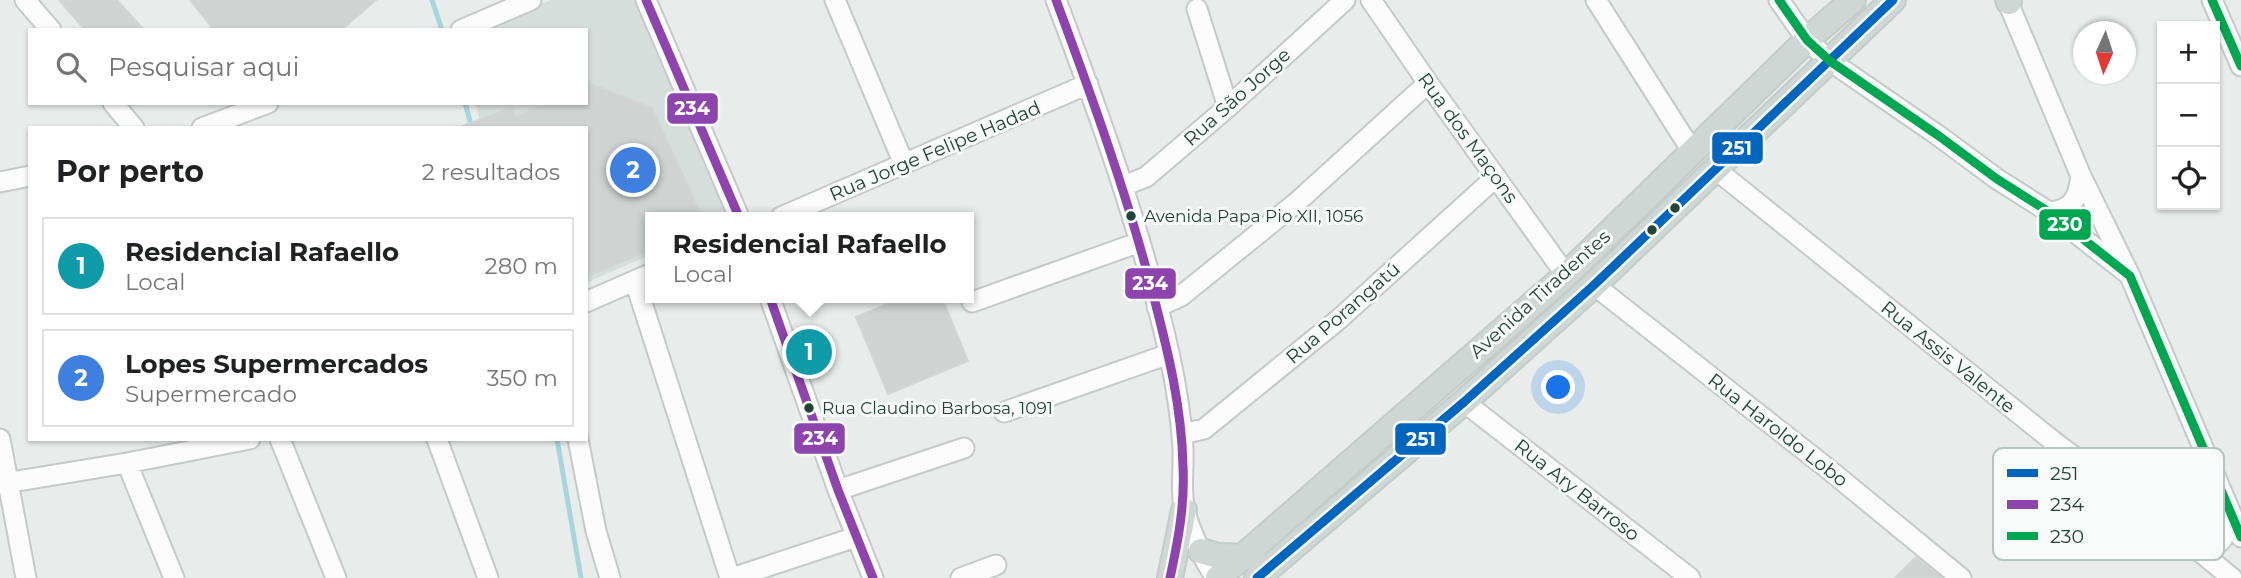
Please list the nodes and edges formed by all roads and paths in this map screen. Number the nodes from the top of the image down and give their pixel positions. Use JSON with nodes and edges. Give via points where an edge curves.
{"nodes":[{"id":1,"x":25,"y":0,"type":"edge"},
{"id":2,"x":529,"y":0,"type":"edge"},
{"id":3,"x":646,"y":0,"type":"edge"},
{"id":4,"x":835,"y":0,"type":"edge"},
{"id":5,"x":1056,"y":0,"type":"edge"},
{"id":6,"x":1345,"y":0,"type":"edge"},
{"id":7,"x":1371,"y":0,"type":"edge"},
{"id":8,"x":1596,"y":0,"type":"edge"},
{"id":9,"x":1779,"y":0,"type":"edge"},
{"id":10,"x":1853,"y":0,"type":"edge"},
{"id":11,"x":1893,"y":0,"type":"edge"},
{"id":12,"x":2212,"y":0,"type":"edge"},
{"id":13,"x":2008,"y":1,"type":"edge"},
{"id":14,"x":1197,"y":9,"type":"dead end"},
{"id":15,"x":49,"y":28,"type":"edge"},
{"id":16,"x":466,"y":28,"type":"edge"},
{"id":17,"x":1807,"y":40,"type":"junction"},
{"id":18,"x":1829,"y":61,"type":"junction"},
{"id":19,"x":2241,"y":66,"type":"edge"},
{"id":20,"x":1428,"y":83,"type":"junction"},
{"id":21,"x":1088,"y":84,"type":"junction"},
{"id":22,"x":115,"y":105,"type":"edge"},
{"id":23,"x":263,"y":105,"type":"edge"},
{"id":24,"x":1228,"y":107,"type":"junction"},
{"id":25,"x":132,"y":126,"type":"edge"},
{"id":26,"x":207,"y":126,"type":"edge"},
{"id":27,"x":1692,"y":151,"type":"junction"},
{"id":28,"x":904,"y":164,"type":"junction"},
{"id":29,"x":1714,"y":168,"type":"junction"},
{"id":30,"x":28,"y":176,"type":"edge"},
{"id":31,"x":2081,"y":176,"type":"junction"},
{"id":32,"x":1496,"y":177,"type":"junction"},
{"id":33,"x":0,"y":182,"type":"edge"},
{"id":34,"x":1123,"y":186,"type":"junction"},
{"id":35,"x":737,"y":212,"type":"edge"},
{"id":36,"x":793,"y":212,"type":"edge"},
{"id":37,"x":2049,"y":212,"type":"junction"},
{"id":38,"x":1140,"y":242,"type":"junction"},
{"id":39,"x":1566,"y":275,"type":"junction"},
{"id":40,"x":2130,"y":276,"type":"junction"},
{"id":41,"x":642,"y":278,"type":"edge"},
{"id":42,"x":1594,"y":285,"type":"junction"},
{"id":43,"x":588,"y":301,"type":"edge"},
{"id":44,"x":974,"y":301,"type":"edge"},
{"id":45,"x":649,"y":303,"type":"edge"},
{"id":46,"x":772,"y":303,"type":"edge"},
{"id":47,"x":1157,"y":307,"type":"junction"},
{"id":48,"x":1169,"y":354,"type":"junction"},
{"id":49,"x":1464,"y":402,"type":"junction"},
{"id":50,"x":1004,"y":412,"type":"dead end"},
{"id":51,"x":1182,"y":435,"type":"junction"},
{"id":52,"x":0,"y":439,"type":"edge"},
{"id":53,"x":240,"y":441,"type":"edge"},
{"id":54,"x":281,"y":441,"type":"edge"},
{"id":55,"x":438,"y":441,"type":"edge"},
{"id":56,"x":578,"y":441,"type":"edge"},
{"id":57,"x":964,"y":448,"type":"dead end"},
{"id":58,"x":2062,"y":448,"type":"edge"},
{"id":59,"x":2202,"y":448,"type":"edge"},
{"id":60,"x":127,"y":463,"type":"junction"},
{"id":61,"x":4,"y":483,"type":"edge"},
{"id":62,"x":838,"y":490,"type":"junction"},
{"id":63,"x":2224,"y":499,"type":"edge"},
{"id":64,"x":1184,"y":510,"type":"junction"},
{"id":65,"x":2231,"y":516,"type":"junction"},
{"id":66,"x":856,"y":537,"type":"junction"},
{"id":67,"x":2241,"y":537,"type":"edge"},
{"id":68,"x":2224,"y":538,"type":"edge"},
{"id":69,"x":1201,"y":551,"type":"junction"},
{"id":70,"x":1282,"y":555,"type":"junction"},
{"id":71,"x":1242,"y":558,"type":"junction"},
{"id":72,"x":2210,"y":560,"type":"edge"},
{"id":73,"x":996,"y":565,"type":"dead end"},
{"id":74,"x":26,"y":578,"type":"edge"},
{"id":75,"x":174,"y":578,"type":"edge"},
{"id":76,"x":336,"y":578,"type":"edge"},
{"id":77,"x":488,"y":578,"type":"edge"},
{"id":78,"x":610,"y":578,"type":"edge"},
{"id":79,"x":731,"y":578,"type":"edge"},
{"id":80,"x":873,"y":578,"type":"edge"},
{"id":81,"x":961,"y":578,"type":"edge"},
{"id":82,"x":1170,"y":578,"type":"edge"},
{"id":83,"x":1217,"y":578,"type":"edge"},
{"id":84,"x":1257,"y":578,"type":"edge"},
{"id":85,"x":1690,"y":578,"type":"edge"},
{"id":86,"x":1961,"y":578,"type":"edge"},
{"id":87,"x":2232,"y":578,"type":"edge"}],
"edges":[{"from":1,"to":15,"type":"street"},
{"from":2,"to":16,"type":"street"},
{"from":3,"to":35,"type":"street"},
{"from":4,"to":28,"type":"street"},
{"from":5,"to":21,"type":"street"},
{"from":6,"to":24,"type":"street","name":"Rua São Jorge"},
{"from":7,"to":20,"type":"street","name":"Rua dos Maçons"},
{"from":8,"to":27,"type":"street"},
{"from":9,"to":17,"type":"street"},
{"from":10,"to":17,"type":"main road","name":"Avenida Tiradentes"},
{"from":11,"to":18,"type":"main road","name":"Avenida Tiradentes"},
{"from":12,"to":19,"type":"street"},
{"from":13,"to":31,"type":"street"},
{"from":14,"to":24,"type":"street"},
{"from":17,"to":18,"type":"street"},
{"from":17,"to":27,"type":"main road","name":"Avenida Tiradentes"},
{"from":18,"to":29,"type":"main road","name":"Avenida Tiradentes"},
{"from":18,"to":37,"type":"street"},
{"from":20,"to":32,"type":"street","name":"Rua dos Maçons"},
{"from":20,"to":47,"type":"street","via":[[1296,203],[1181,296]]},
{"from":21,"to":28,"type":"street","name":"Rua Jorge Felipe Hadad"},
{"from":21,"to":34,"type":"street"},
{"from":22,"to":25,"type":"street"},
{"from":23,"to":26,"type":"street"},
{"from":24,"to":34,"type":"street","name":"Rua São Jorge","via":[[1146,177]]},
{"from":27,"to":39,"type":"main road","name":"Avenida Tiradentes"},
{"from":28,"to":36,"type":"street","name":"Rua Jorge Felipe Hadad"},
{"from":29,"to":42,"type":"main road","name":"Avenida Tiradentes"},
{"from":29,"to":58,"type":"street","name":"Rua Assis Valente"},
{"from":30,"to":33,"type":"street"},
{"from":31,"to":37,"type":"street","via":[[2076,199],[2062,211]]},
{"from":31,"to":40,"type":"street"},
{"from":32,"to":39,"type":"street","name":"Rua dos Maçons"},
{"from":32,"to":51,"type":"street","name":"Rua Porangatú","via":[[1338,320],[1204,429]]},
{"from":34,"to":38,"type":"street"},
{"from":37,"to":40,"type":"street"},
{"from":38,"to":44,"type":"street"},
{"from":38,"to":47,"type":"street"},
{"from":39,"to":71,"type":"main road","name":"Avenida Tiradentes"},
{"from":40,"to":59,"type":"street"},
{"from":41,"to":43,"type":"street"},
{"from":42,"to":49,"type":"main road","name":"Avenida Tiradentes"},
{"from":42,"to":86,"type":"street","name":"Rua Haroldo Lobo"},
{"from":45,"to":79,"type":"street"},
{"from":46,"to":62,"type":"street"},
{"from":47,"to":48,"type":"street"},
{"from":48,"to":50,"type":"street"},
{"from":48,"to":51,"type":"street"},
{"from":49,"to":70,"type":"main road","name":"Avenida Tiradentes"},
{"from":49,"to":85,"type":"street","name":"Rua Ary Barroso"},
{"from":51,"to":64,"type":"street"},
{"from":52,"to":61,"type":"street"},
{"from":53,"to":60,"type":"street"},
{"from":54,"to":76,"type":"street"},
{"from":55,"to":77,"type":"street"},
{"from":56,"to":78,"type":"street"},
{"from":57,"to":62,"type":"street"},
{"from":60,"to":61,"type":"street"},
{"from":60,"to":75,"type":"street"},
{"from":61,"to":74,"type":"street"},
{"from":62,"to":66,"type":"street"},
{"from":63,"to":65,"type":"street"},
{"from":64,"to":69,"type":"street"},
{"from":64,"to":82,"type":"main road"},
{"from":65,"to":67,"type":"street"},
{"from":65,"to":68,"type":"street"},
{"from":66,"to":79,"type":"street"},
{"from":66,"to":80,"type":"street"},
{"from":69,"to":71,"type":"main road"},
{"from":69,"to":83,"type":"street"},
{"from":70,"to":71,"type":"main road"},
{"from":70,"to":84,"type":"main road","name":"Avenida Tiradentes"},
{"from":71,"to":83,"type":"main road","name":"Avenida Tiradentes"},
{"from":72,"to":87,"type":"street","name":"Rua Assis Valente"},
{"from":73,"to":81,"type":"street"}]}
